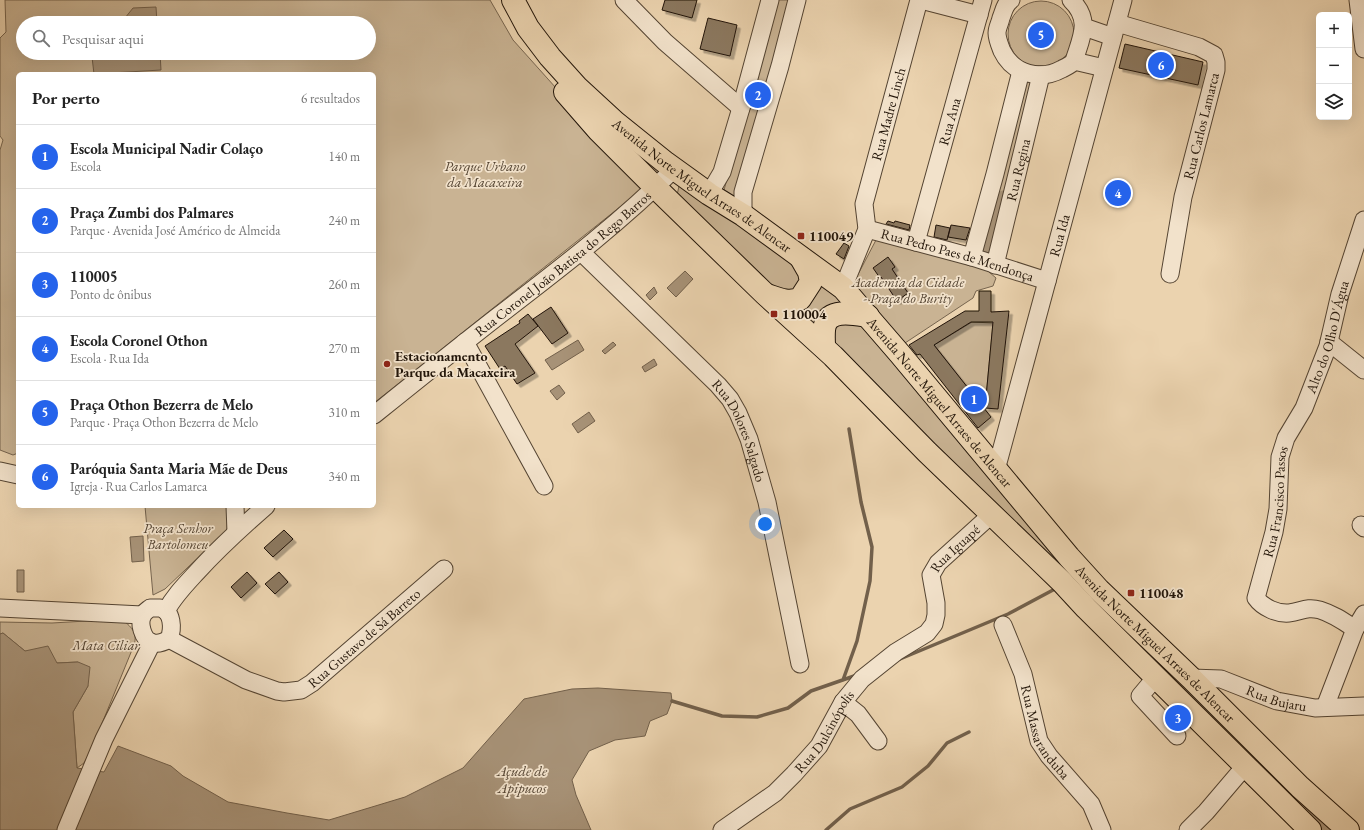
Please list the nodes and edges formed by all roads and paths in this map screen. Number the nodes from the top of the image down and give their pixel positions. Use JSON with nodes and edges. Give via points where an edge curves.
{"nodes":[{"id":1,"x":497,"y":0,"type":"edge"},
{"id":2,"x":513,"y":0,"type":"edge"},
{"id":3,"x":624,"y":0,"type":"edge"},
{"id":4,"x":770,"y":0,"type":"edge"},
{"id":5,"x":797,"y":0,"type":"edge"},
{"id":6,"x":920,"y":0,"type":"edge"},
{"id":7,"x":1071,"y":0,"type":"edge"},
{"id":8,"x":1122,"y":0,"type":"edge"},
{"id":9,"x":1358,"y":0,"type":"edge"},
{"id":10,"x":1008,"y":3,"type":"edge"},
{"id":11,"x":980,"y":11,"type":"edge"},
{"id":12,"x":1084,"y":27,"type":"junction"},
{"id":13,"x":1115,"y":30,"type":"junction"},
{"id":14,"x":997,"y":33,"type":"junction"},
{"id":15,"x":1364,"y":49,"type":"edge"},
{"id":16,"x":1074,"y":61,"type":"junction"},
{"id":17,"x":1104,"y":68,"type":"junction"},
{"id":18,"x":1021,"y":71,"type":"junction"},
{"id":19,"x":1041,"y":75,"type":"junction"},
{"id":20,"x":741,"y":108,"type":"junction"},
{"id":21,"x":674,"y":169,"type":"junction"},
{"id":22,"x":656,"y":188,"type":"junction"},
{"id":23,"x":709,"y":194,"type":"junction"},
{"id":24,"x":742,"y":215,"type":"junction"},
{"id":25,"x":1364,"y":220,"type":"edge"},
{"id":26,"x":867,"y":229,"type":"junction"},
{"id":27,"x":916,"y":242,"type":"junction"},
{"id":28,"x":581,"y":252,"type":"junction"},
{"id":29,"x":972,"y":257,"type":"junction"},
{"id":30,"x":801,"y":258,"type":"junction"},
{"id":31,"x":995,"y":265,"type":"junction"},
{"id":32,"x":1170,"y":274,"type":"dead end"},
{"id":33,"x":1047,"y":281,"type":"junction"},
{"id":34,"x":843,"y":288,"type":"junction"},
{"id":35,"x":765,"y":294,"type":"junction"},
{"id":36,"x":868,"y":316,"type":"junction"},
{"id":37,"x":465,"y":342,"type":"junction"},
{"id":38,"x":1329,"y":342,"type":"junction"},
{"id":39,"x":824,"y":347,"type":"junction"},
{"id":40,"x":1364,"y":370,"type":"edge"},
{"id":41,"x":1304,"y":408,"type":"joint"},
{"id":42,"x":376,"y":413,"type":"edge"},
{"id":43,"x":0,"y":470,"type":"edge"},
{"id":44,"x":996,"y":470,"type":"junction"},
{"id":45,"x":16,"y":474,"type":"edge"},
{"id":46,"x":544,"y":486,"type":"dead end"},
{"id":47,"x":235,"y":508,"type":"edge"},
{"id":48,"x":264,"y":508,"type":"edge"},
{"id":49,"x":991,"y":515,"type":"junction"},
{"id":50,"x":236,"y":532,"type":"junction"},
{"id":51,"x":444,"y":569,"type":"dead end"},
{"id":52,"x":0,"y":608,"type":"edge"},
{"id":53,"x":166,"y":611,"type":"junction"},
{"id":54,"x":1364,"y":614,"type":"edge"},
{"id":55,"x":142,"y":615,"type":"junction"},
{"id":56,"x":1003,"y":624,"type":"dead end"},
{"id":57,"x":1355,"y":629,"type":"junction"},
{"id":58,"x":927,"y":633,"type":"joint"},
{"id":59,"x":169,"y":639,"type":"junction"},
{"id":60,"x":152,"y":643,"type":"junction"},
{"id":61,"x":800,"y":664,"type":"dead end"},
{"id":62,"x":1156,"y":677,"type":"junction"},
{"id":63,"x":1191,"y":678,"type":"junction"},
{"id":64,"x":844,"y":702,"type":"junction"},
{"id":65,"x":1364,"y":706,"type":"edge"},
{"id":66,"x":1326,"y":707,"type":"junction"},
{"id":67,"x":1177,"y":736,"type":"dead end"},
{"id":68,"x":878,"y":741,"type":"dead end"},
{"id":69,"x":1246,"y":765,"type":"junction"},
{"id":70,"x":66,"y":830,"type":"edge"},
{"id":71,"x":722,"y":830,"type":"edge"},
{"id":72,"x":1102,"y":830,"type":"edge"},
{"id":73,"x":1188,"y":830,"type":"edge"},
{"id":74,"x":1310,"y":830,"type":"edge"},
{"id":75,"x":1348,"y":830,"type":"edge"}],
"edges":[{"from":1,"to":22,"type":"main road","name":"Avenida Norte Miguel Arraes de Alencar","via":[[518,36],[540,65],[599,131]]},
{"from":2,"to":21,"type":"main road","name":"Avenida Norte Miguel Arraes de Alencar","via":[[528,28],[577,87],[615,122]]},
{"from":3,"to":20,"type":"street","via":[[665,42]]},
{"from":4,"to":20,"type":"street"},
{"from":5,"to":24,"type":"street","via":[[743,192]]},
{"from":6,"to":11,"type":"street"},
{"from":6,"to":26,"type":"street","name":"Rua Madre Linch","via":[[864,204]]},
{"from":7,"to":12,"type":"street","via":[[1081,14]]},
{"from":8,"to":13,"type":"street","name":"Rua Ida"},
{"from":9,"to":15,"type":"street"},
{"from":10,"to":11,"type":"street"},
{"from":10,"to":14,"type":"street"},
{"from":11,"to":14,"type":"street"},
{"from":11,"to":27,"type":"street","name":"Rua Ana"},
{"from":12,"to":13,"type":"street","name":"Rua Carlos Lamarca"},
{"from":12,"to":16,"type":"street"},
{"from":13,"to":17,"type":"street","name":"Rua Ida"},
{"from":13,"to":32,"type":"street","name":"Rua Carlos Lamarca","via":[[1199,47],[1214,55],[1216,62],[1211,96],[1180,211]]},
{"from":14,"to":18,"type":"street","via":[[1004,56]]},
{"from":16,"to":17,"type":"street"},
{"from":16,"to":19,"type":"street","via":[[1055,73]]},
{"from":17,"to":33,"type":"street","name":"Rua Ida"},
{"from":18,"to":19,"type":"street"},
{"from":18,"to":29,"type":"street","name":"Rua Regina"},
{"from":19,"to":31,"type":"street","name":"Rua Regina"},
{"from":20,"to":23,"type":"street","via":[[722,172]]},
{"from":21,"to":22,"type":"street","name":"Rua Coronel João Batista do Rego Barros"},
{"from":21,"to":23,"type":"main road","name":"Avenida Norte Miguel Arraes de Alencar"},
{"from":22,"to":28,"type":"street","name":"Rua Coronel João Batista do Rego Barros"},
{"from":22,"to":35,"type":"main road","name":"Avenida Norte Miguel Arraes de Alencar"},
{"from":23,"to":24,"type":"main road","name":"Avenida Norte Miguel Arraes de Alencar"},
{"from":24,"to":30,"type":"main road","name":"Avenida Norte Miguel Arraes de Alencar"},
{"from":25,"to":38,"type":"street","name":"Alto do Olho D'Água","via":[[1340,294]]},
{"from":26,"to":27,"type":"street","name":"Rua Pedro Paes de Mendonça"},
{"from":26,"to":34,"type":"street"},
{"from":27,"to":29,"type":"street","name":"Rua Pedro Paes de Mendonça"},
{"from":28,"to":37,"type":"street","name":"Rua Coronel João Batista do Rego Barros"},
{"from":28,"to":61,"type":"street","name":"Rua Dolores Salgado","via":[[718,385],[738,412],[749,439],[767,502]]},
{"from":29,"to":31,"type":"street","name":"Rua Pedro Paes de Mendonça"},
{"from":30,"to":34,"type":"main road","name":"Avenida Norte Miguel Arraes de Alencar"},
{"from":30,"to":35,"type":"main road","via":[[811,282],[800,299],[783,301]]},
{"from":31,"to":33,"type":"street","name":"Rua Pedro Paes de Mendonça"},
{"from":33,"to":44,"type":"street","name":"Rua Ida"},
{"from":34,"to":36,"type":"main road","name":"Avenida Norte Miguel Arraes de Alencar"},
{"from":35,"to":39,"type":"main road","name":"Avenida Norte Miguel Arraes de Alencar"},
{"from":36,"to":39,"type":"main road","via":[[840,313],[831,317],[825,324]]},
{"from":36,"to":44,"type":"main road","name":"Avenida Norte Miguel Arraes de Alencar"},
{"from":37,"to":42,"type":"street","name":"Rua Coronel João Batista do Rego Barros"},
{"from":37,"to":46,"type":"street"},
{"from":38,"to":40,"type":"street"},
{"from":38,"to":41,"type":"street","name":"Alto do Olho D'Água"},
{"from":39,"to":49,"type":"main road","name":"Avenida Norte Miguel Arraes de Alencar"},
{"from":41,"to":57,"type":"street","name":"Rua Francisco Passos","via":[[1286,438],[1280,457],[1278,509],[1256,598],[1266,607],[1281,612],[1289,613],[1307,608],[1319,610],[1337,616]]},
{"from":43,"to":45,"type":"street"},
{"from":44,"to":63,"type":"main road","name":"Avenida Norte Miguel Arraes de Alencar","via":[[1099,590]]},
{"from":47,"to":50,"type":"street"},
{"from":48,"to":50,"type":"street"},
{"from":49,"to":58,"type":"street","name":"Rua Iguapé","via":[[933,570],[931,580],[936,615],[934,624]]},
{"from":49,"to":62,"type":"main road","name":"Avenida Norte Miguel Arraes de Alencar"},
{"from":50,"to":53,"type":"street","via":[[175,595]]},
{"from":51,"to":59,"type":"street","name":"Rua Gustavo de Sá Barreto","via":[[301,690],[284,692],[246,680]]},
{"from":52,"to":55,"type":"street"},
{"from":53,"to":55,"type":"street","via":[[161,608],[150,608]]},
{"from":53,"to":59,"type":"street","via":[[172,625]]},
{"from":54,"to":57,"type":"street"},
{"from":55,"to":60,"type":"street","via":[[143,633]]},
{"from":56,"to":72,"type":"street","name":"Rua Massaranduba","via":[[1023,674],[1039,741],[1091,804]]},
{"from":57,"to":66,"type":"street"},
{"from":58,"to":64,"type":"street","name":"Rua Dulcinópolis","via":[[896,652],[862,679]]},
{"from":59,"to":60,"type":"street"},
{"from":60,"to":70,"type":"street","via":[[104,739]]},
{"from":62,"to":67,"type":"street","via":[[1140,696]]},
{"from":62,"to":69,"type":"main road","name":"Avenida Norte Miguel Arraes de Alencar"},
{"from":63,"to":66,"type":"street","name":"Rua Bujaru","via":[[1221,678],[1277,701],[1315,708]]},
{"from":63,"to":75,"type":"main road","name":"Avenida Norte Miguel Arraes de Alencar","via":[[1295,782]]},
{"from":64,"to":68,"type":"street","via":[[858,714]]},
{"from":64,"to":71,"type":"street","name":"Rua Dulcinópolis","via":[[819,746],[794,774],[775,793]]},
{"from":65,"to":66,"type":"street","name":"Rua Bujaru"},
{"from":69,"to":73,"type":"street"},
{"from":69,"to":74,"type":"main road","name":"Avenida Norte Miguel Arraes de Alencar"}]}
